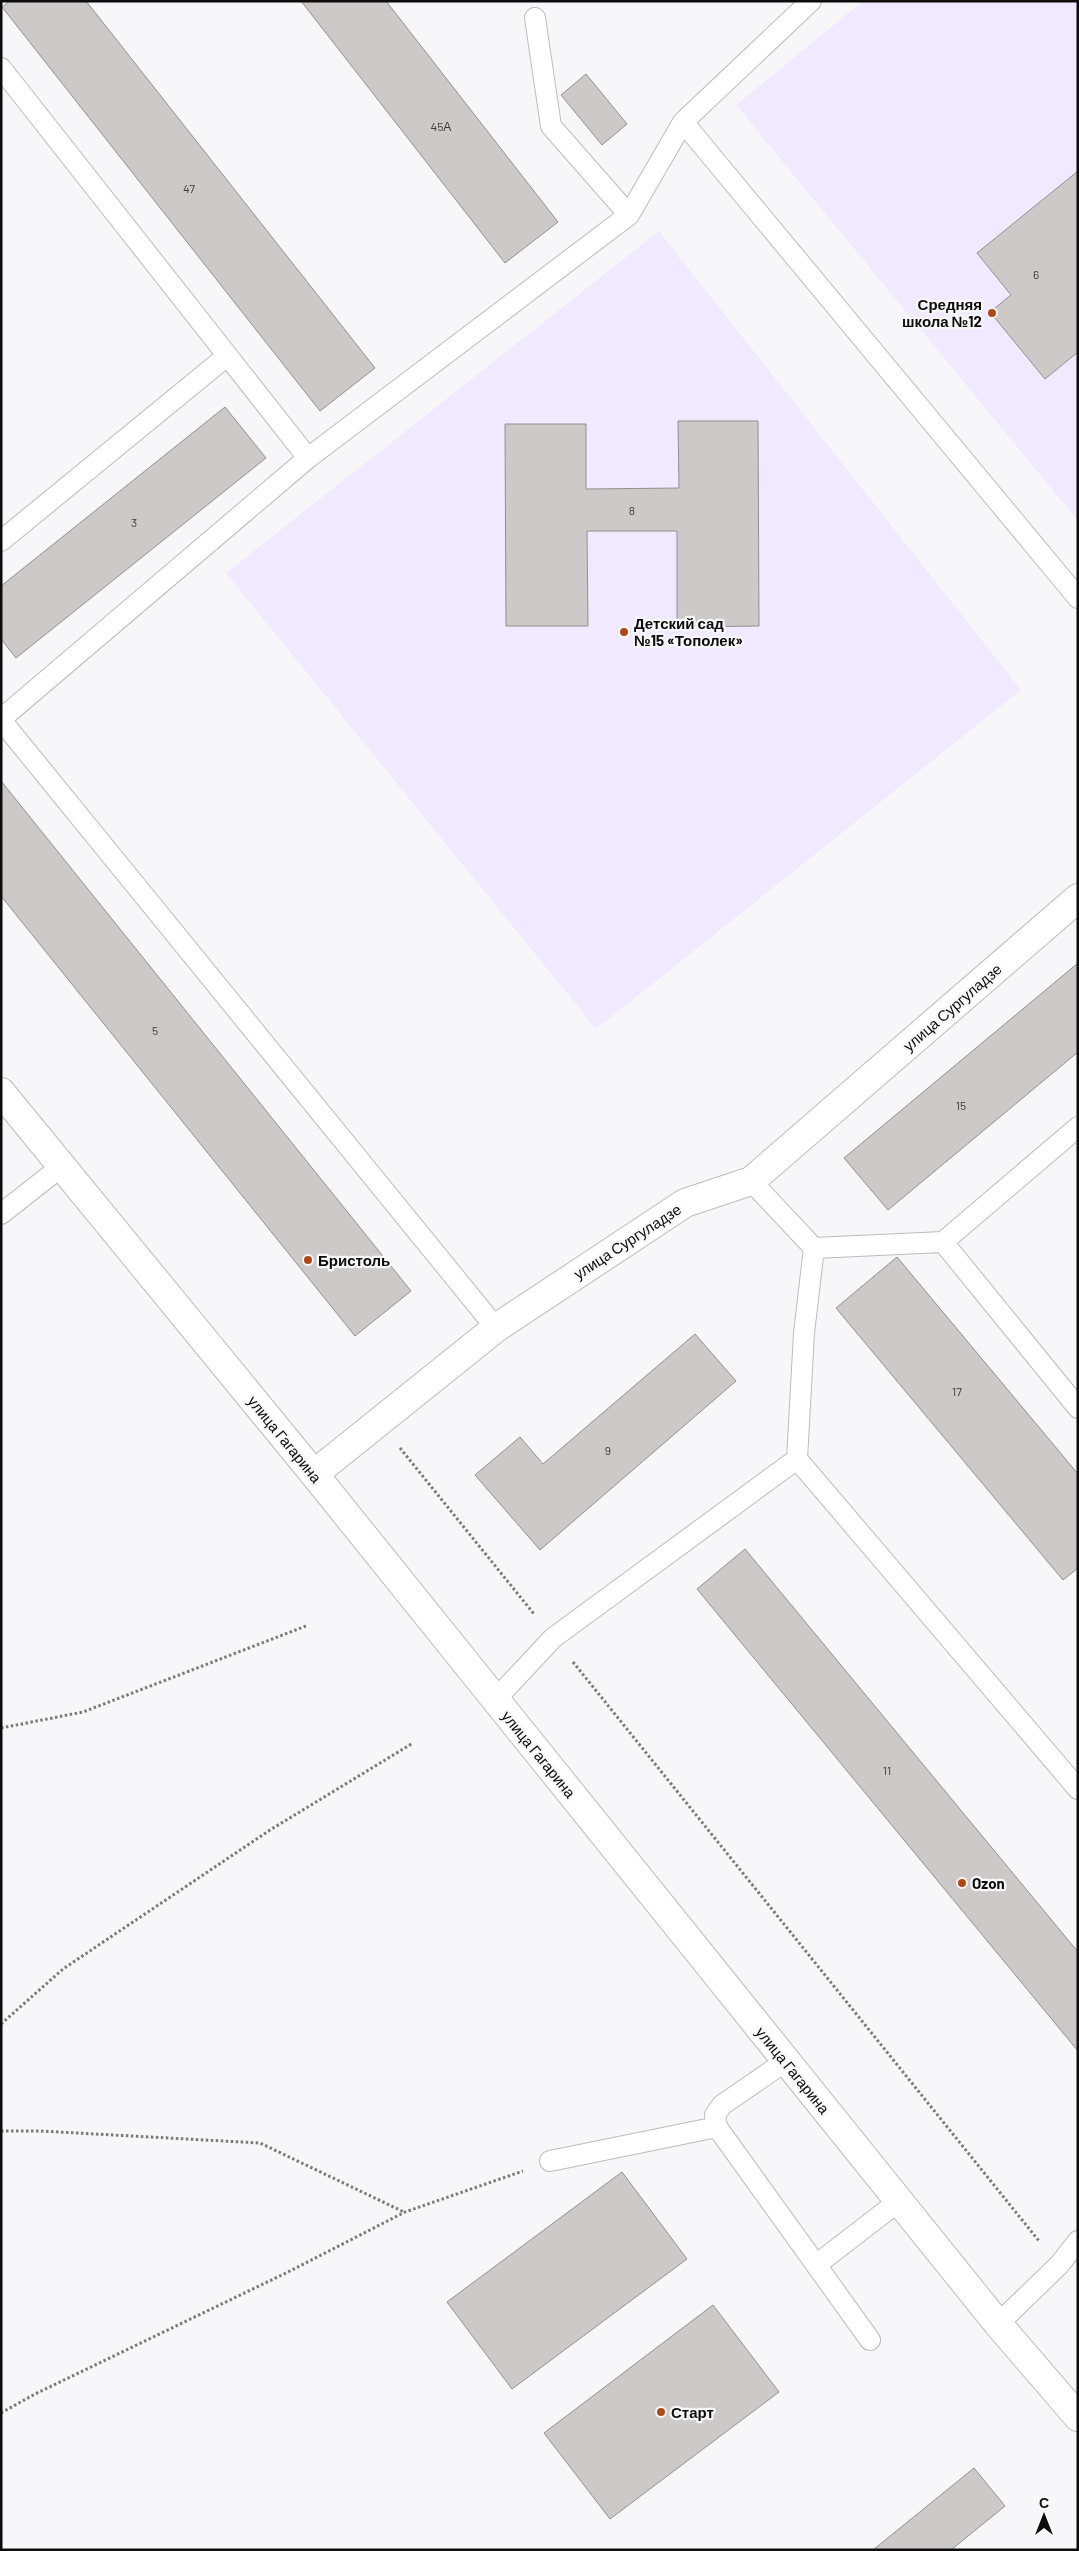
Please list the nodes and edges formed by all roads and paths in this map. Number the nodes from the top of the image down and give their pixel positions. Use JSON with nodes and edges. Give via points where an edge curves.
{"nodes":[{"id":1,"x":811,"y":1,"type":"edge"},
{"id":2,"x":535,"y":18,"type":"dead end"},
{"id":3,"x":1,"y":68,"type":"edge"},
{"id":4,"x":683,"y":122,"type":"junction"},
{"id":5,"x":629,"y":215,"type":"junction"},
{"id":6,"x":227,"y":356,"type":"junction"},
{"id":7,"x":308,"y":458,"type":"junction"},
{"id":8,"x":1,"y":541,"type":"edge"},
{"id":9,"x":1078,"y":598,"type":"edge"},
{"id":10,"x":1,"y":719,"type":"edge"},
{"id":11,"x":1078,"y":898,"type":"edge"},
{"id":12,"x":1,"y":1092,"type":"edge"},
{"id":13,"x":1078,"y":1127,"type":"edge"},
{"id":14,"x":62,"y":1166,"type":"junction"},
{"id":15,"x":751,"y":1181,"type":"junction"},
{"id":16,"x":1,"y":1214,"type":"edge"},
{"id":17,"x":943,"y":1242,"type":"junction"},
{"id":18,"x":814,"y":1248,"type":"junction"},
{"id":19,"x":496,"y":1328,"type":"junction"},
{"id":20,"x":1078,"y":1408,"type":"edge"},
{"id":21,"x":379,"y":1422,"type":"junction"},
{"id":22,"x":797,"y":1459,"type":"junction"},
{"id":23,"x":314,"y":1474,"type":"junction"},
{"id":24,"x":306,"y":1626,"type":"dead end"},
{"id":25,"x":554,"y":1638,"type":"junction"},
{"id":26,"x":495,"y":1700,"type":"junction"},
{"id":27,"x":1,"y":1728,"type":"edge"},
{"id":28,"x":413,"y":1743,"type":"dead end"},
{"id":29,"x":1078,"y":1789,"type":"edge"},
{"id":30,"x":1,"y":2024,"type":"edge"},
{"id":31,"x":786,"y":2061,"type":"junction"},
{"id":32,"x":717,"y":2127,"type":"junction"},
{"id":33,"x":1,"y":2131,"type":"edge"},
{"id":34,"x":550,"y":2161,"type":"joint"},
{"id":35,"x":899,"y":2201,"type":"junction"},
{"id":36,"x":405,"y":2212,"type":"junction"},
{"id":37,"x":1078,"y":2241,"type":"edge"},
{"id":38,"x":816,"y":2265,"type":"junction"},
{"id":39,"x":1059,"y":2265,"type":"junction"},
{"id":40,"x":998,"y":2324,"type":"junction"},
{"id":41,"x":870,"y":2340,"type":"dead end"},
{"id":42,"x":1,"y":2413,"type":"edge"},
{"id":43,"x":1078,"y":2417,"type":"edge"}],
"edges":[{"from":1,"to":4,"type":"lane"},
{"from":2,"to":5,"type":"lane","via":[[550,126]]},
{"from":3,"to":6,"type":"lane"},
{"from":4,"to":5,"type":"lane"},
{"from":4,"to":9,"type":"lane"},
{"from":5,"to":7,"type":"lane"},
{"from":6,"to":7,"type":"lane"},
{"from":6,"to":8,"type":"lane"},
{"from":7,"to":10,"type":"lane"},
{"from":10,"to":19,"type":"lane"},
{"from":11,"to":15,"type":"street","name":"улица Сургуладзе"},
{"from":12,"to":14,"type":"street","name":"улица Гагарина"},
{"from":13,"to":17,"type":"lane"},
{"from":14,"to":16,"type":"lane"},
{"from":14,"to":23,"type":"street","name":"улица Гагарина"},
{"from":15,"to":18,"type":"lane"},
{"from":15,"to":19,"type":"street","name":"улица Сургуладзе","via":[[685,1203]]},
{"from":17,"to":18,"type":"lane"},
{"from":17,"to":20,"type":"lane"},
{"from":18,"to":22,"type":"lane","via":[[804,1333]]},
{"from":19,"to":21,"type":"street","name":"улица Сургуладзе"},
{"from":21,"to":23,"type":"street","name":"улица Сургуладзе"},
{"from":21,"to":25,"type":"path"},
{"from":22,"to":25,"type":"lane"},
{"from":22,"to":29,"type":"lane"},
{"from":23,"to":26,"type":"street","name":"улица Гагарина"},
{"from":24,"to":27,"type":"path","via":[[83,1712]]},
{"from":25,"to":26,"type":"lane"},
{"from":25,"to":39,"type":"path"},
{"from":26,"to":31,"type":"street","name":"улица Гагарина"},
{"from":28,"to":30,"type":"path","via":[[270,1830],[63,1969]]},
{"from":31,"to":32,"type":"lane","via":[[722,2105],[715,2115]]},
{"from":31,"to":35,"type":"street","name":"улица Гагарина"},
{"from":32,"to":34,"type":"lane"},
{"from":32,"to":38,"type":"lane"},
{"from":33,"to":36,"type":"path","via":[[260,2142]]},
{"from":34,"to":36,"type":"path"},
{"from":35,"to":38,"type":"lane"},
{"from":35,"to":40,"type":"street","name":"улица Гагарина"},
{"from":36,"to":42,"type":"path"},
{"from":37,"to":39,"type":"lane"},
{"from":38,"to":41,"type":"lane"},
{"from":39,"to":40,"type":"lane"},
{"from":40,"to":43,"type":"street","name":"улица Гагарина"}]}
